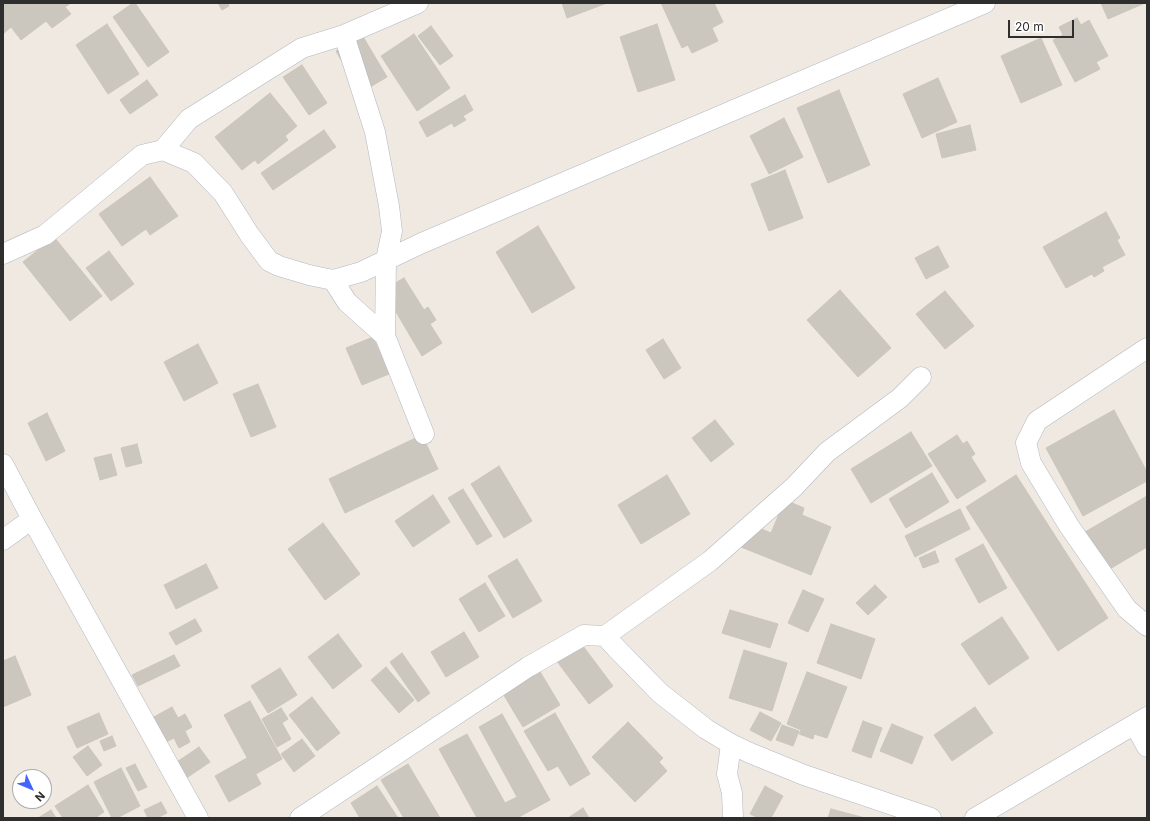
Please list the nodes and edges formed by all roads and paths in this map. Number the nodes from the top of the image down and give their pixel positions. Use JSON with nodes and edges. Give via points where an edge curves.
{"nodes":[{"id":1,"x":418,"y":3,"type":"edge"},
{"id":2,"x":985,"y":3,"type":"edge"},
{"id":3,"x":344,"y":35,"type":"junction"},
{"id":4,"x":163,"y":150,"type":"junction"},
{"id":5,"x":3,"y":254,"type":"edge"},
{"id":6,"x":386,"y":260,"type":"junction"},
{"id":7,"x":333,"y":280,"type":"junction"},
{"id":8,"x":385,"y":336,"type":"junction"},
{"id":9,"x":1147,"y":348,"type":"edge"},
{"id":10,"x":921,"y":377,"type":"dead end"},
{"id":11,"x":424,"y":434,"type":"dead end"},
{"id":12,"x":3,"y":464,"type":"edge"},
{"id":13,"x":32,"y":519,"type":"junction"},
{"id":14,"x":3,"y":540,"type":"edge"},
{"id":15,"x":1147,"y":626,"type":"edge"},
{"id":16,"x":605,"y":636,"type":"junction"},
{"id":17,"x":1141,"y":721,"type":"edge"},
{"id":18,"x":731,"y":744,"type":"junction"},
{"id":19,"x":1147,"y":747,"type":"edge"},
{"id":20,"x":198,"y":818,"type":"edge"},
{"id":21,"x":300,"y":818,"type":"edge"},
{"id":22,"x":733,"y":818,"type":"edge"},
{"id":23,"x":932,"y":818,"type":"edge"},
{"id":24,"x":975,"y":818,"type":"edge"}],
"edges":[{"from":1,"to":3,"type":"street"},
{"from":2,"to":6,"type":"street"},
{"from":3,"to":4,"type":"street","via":[[302,48],[189,119]]},
{"from":3,"to":6,"type":"street","via":[[375,132],[389,206],[392,231]]},
{"from":4,"to":5,"type":"street","via":[[142,155],[44,236]]},
{"from":4,"to":7,"type":"street","via":[[194,163],[223,193],[248,234],[269,261],[309,275]]},
{"from":6,"to":7,"type":"street","via":[[361,272]]},
{"from":6,"to":8,"type":"street"},
{"from":7,"to":8,"type":"street","via":[[347,302]]},
{"from":8,"to":11,"type":"street"},
{"from":9,"to":15,"type":"street","via":[[1037,421],[1026,443],[1030,463],[1069,526],[1128,609]]},
{"from":10,"to":16,"type":"street","via":[[900,398],[827,452],[794,487],[710,561]]},
{"from":12,"to":13,"type":"street"},
{"from":13,"to":14,"type":"street"},
{"from":13,"to":20,"type":"street"},
{"from":16,"to":18,"type":"street","via":[[660,693],[706,729]]},
{"from":16,"to":21,"type":"street","via":[[584,634],[528,667]]},
{"from":17,"to":19,"type":"street"},
{"from":17,"to":24,"type":"street"},
{"from":18,"to":22,"type":"street","via":[[727,774],[732,793]]},
{"from":18,"to":23,"type":"street","via":[[804,774]]}]}
